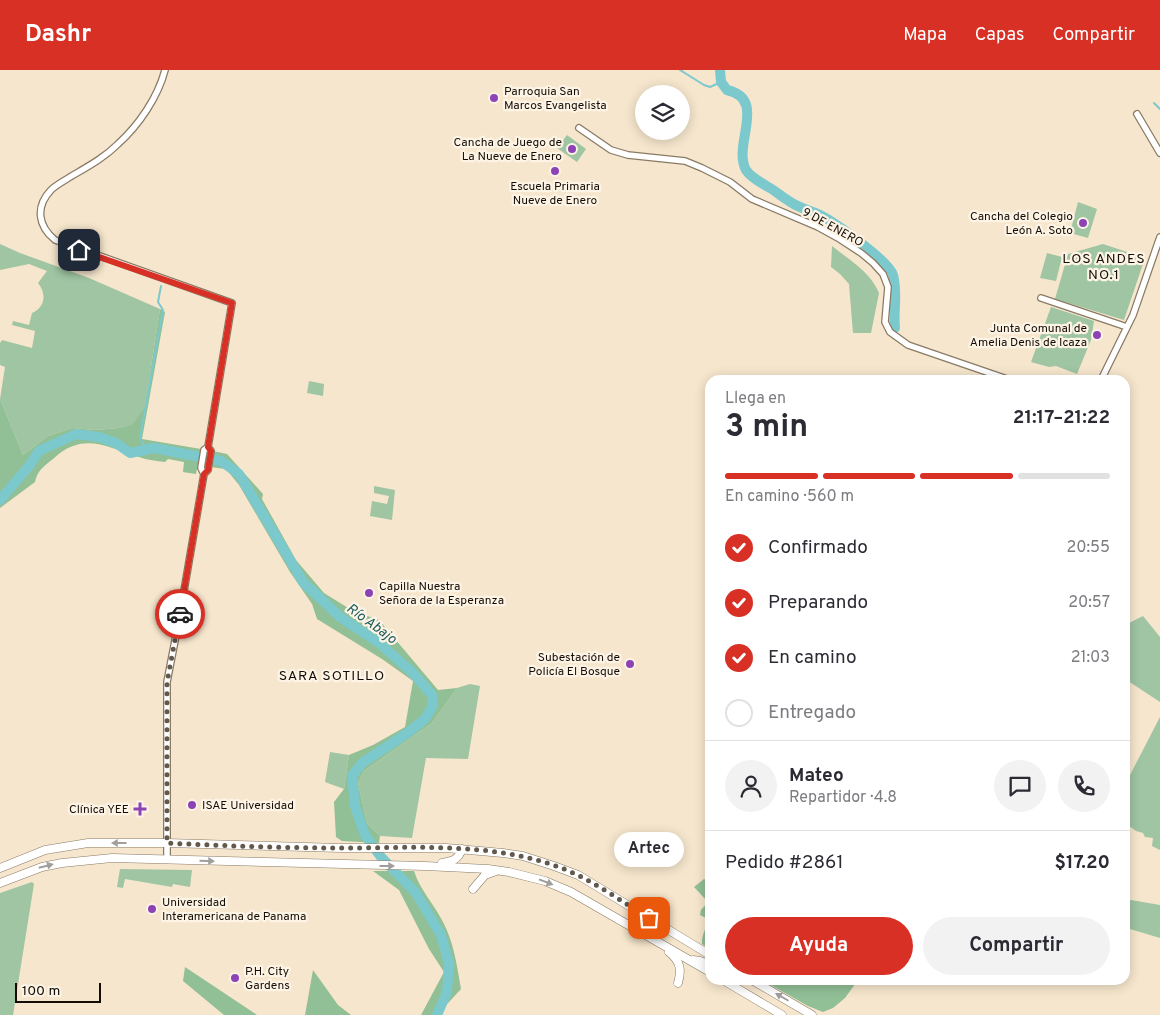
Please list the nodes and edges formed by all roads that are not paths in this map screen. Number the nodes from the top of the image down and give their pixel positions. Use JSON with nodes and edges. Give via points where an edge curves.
{"nodes":[{"id":1,"x":165,"y":70,"type":"edge"},
{"id":2,"x":1137,"y":114,"type":"dead end"},
{"id":3,"x":579,"y":128,"type":"dead end"},
{"id":4,"x":1160,"y":152,"type":"edge"},
{"id":5,"x":1160,"y":237,"type":"edge"},
{"id":6,"x":1159,"y":245,"type":"edge"},
{"id":7,"x":1041,"y":298,"type":"dead end"},
{"id":8,"x":1127,"y":327,"type":"junction"},
{"id":9,"x":995,"y":375,"type":"edge"},
{"id":10,"x":1103,"y":375,"type":"edge"},
{"id":11,"x":167,"y":843,"type":"junction"},
{"id":12,"x":462,"y":849,"type":"junction"},
{"id":13,"x":476,"y":850,"type":"junction"},
{"id":14,"x":167,"y":860,"type":"junction"},
{"id":15,"x":425,"y":866,"type":"junction"},
{"id":16,"x":0,"y":868,"type":"edge"},
{"id":17,"x":475,"y":868,"type":"junction"},
{"id":18,"x":498,"y":870,"type":"junction"},
{"id":19,"x":0,"y":884,"type":"edge"},
{"id":20,"x":473,"y":889,"type":"dead end"},
{"id":21,"x":656,"y":940,"type":"junction"},
{"id":22,"x":705,"y":952,"type":"edge"},
{"id":23,"x":691,"y":961,"type":"junction"},
{"id":24,"x":705,"y":963,"type":"edge"},
{"id":25,"x":705,"y":969,"type":"edge"},
{"id":26,"x":678,"y":983,"type":"dead end"},
{"id":27,"x":731,"y":985,"type":"edge"},
{"id":28,"x":761,"y":985,"type":"edge"},
{"id":29,"x":782,"y":1015,"type":"edge"},
{"id":30,"x":812,"y":1015,"type":"edge"}],
"edges":[{"from":1,"to":11,"type":"street","via":[[151,103],[127,136],[104,156],[52,189],[41,209],[42,224],[54,240],[232,303],[167,682]]},
{"from":2,"to":4,"type":"street"},
{"from":3,"to":9,"type":"street","name":"9 DE ENERO","via":[[611,150],[685,161],[714,173],[752,199],[838,238],[861,253],[883,274],[888,288],[885,322],[890,332],[908,345]]},
{"from":5,"to":6,"type":"street"},
{"from":6,"to":8,"type":"street"},
{"from":7,"to":8,"type":"street"},
{"from":8,"to":10,"type":"street"},
{"from":11,"to":12,"type":"main road"},
{"from":11,"to":14,"type":"street"},
{"from":11,"to":16,"type":"main road","one_way":true,"via":[[67,846],[45,850]]},
{"from":12,"to":13,"type":"main road"},
{"from":12,"to":15,"type":"main road","via":[[455,860]]},
{"from":13,"to":17,"type":"main road"},
{"from":13,"to":22,"type":"main road","via":[[524,856],[571,872]]},
{"from":14,"to":15,"type":"main road","one_way":true},
{"from":19,"to":14,"type":"main road","one_way":true,"via":[[62,862],[112,858]]},
{"from":15,"to":17,"type":"main road"},
{"from":17,"to":18,"type":"main road"},
{"from":18,"to":20,"type":"main road","via":[[485,876]]},
{"from":18,"to":21,"type":"main road","one_way":true,"via":[[562,888]]},
{"from":21,"to":23,"type":"main road"},
{"from":21,"to":26,"type":"main road","via":[[679,962]]},
{"from":23,"to":24,"type":"main road"},
{"from":23,"to":25,"type":"main road"},
{"from":27,"to":29,"type":"main road"},
{"from":30,"to":28,"type":"main road","one_way":true}]}
